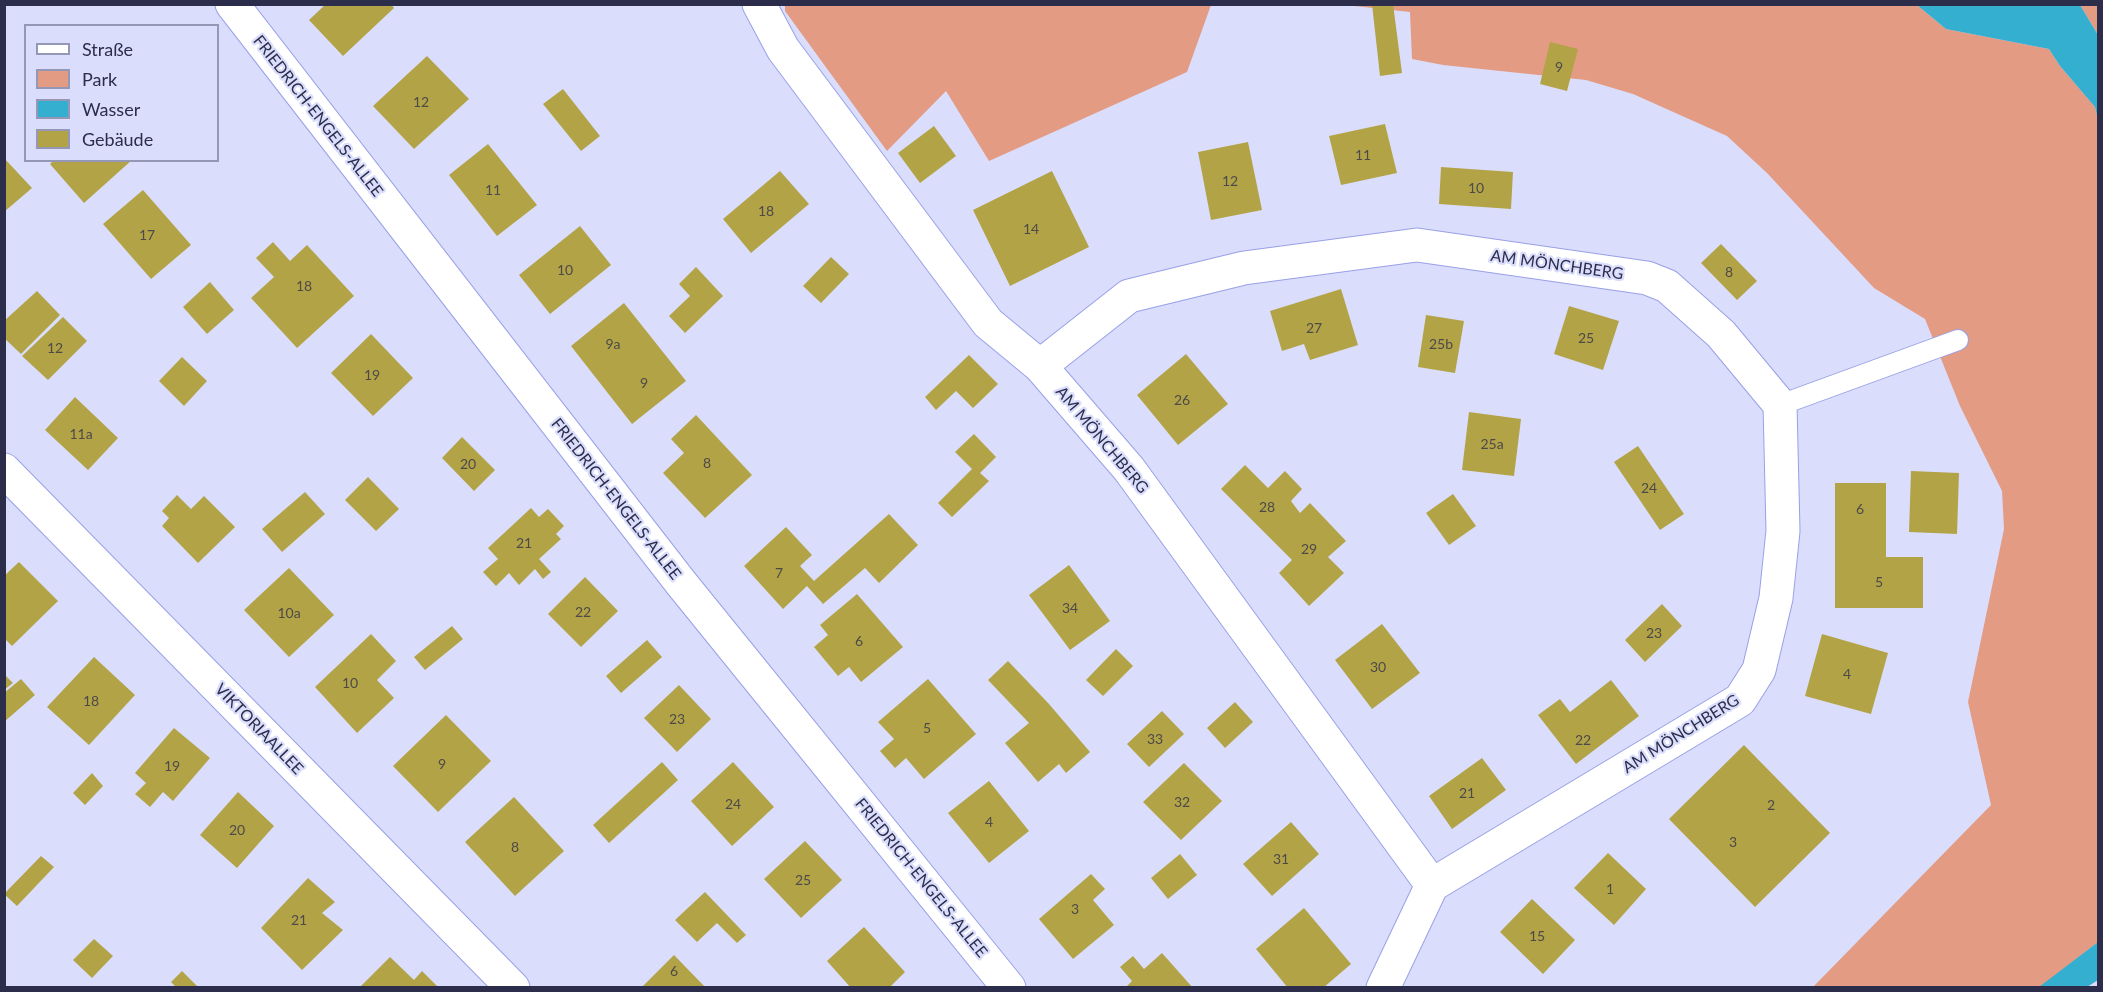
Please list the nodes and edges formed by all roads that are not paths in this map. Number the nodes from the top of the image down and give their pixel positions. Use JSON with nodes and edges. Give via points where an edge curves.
{"nodes":[{"id":1,"x":231,"y":4,"type":"edge"},
{"id":2,"x":759,"y":4,"type":"edge"},
{"id":3,"x":1958,"y":340,"type":"dead end"},
{"id":4,"x":1040,"y":366,"type":"junction"},
{"id":5,"x":1780,"y":405,"type":"junction"},
{"id":6,"x":4,"y":470,"type":"edge"},
{"id":7,"x":1432,"y":885,"type":"junction"},
{"id":8,"x":513,"y":987,"type":"edge"},
{"id":9,"x":1009,"y":987,"type":"edge"},
{"id":10,"x":1383,"y":987,"type":"edge"}],
"edges":[{"from":1,"to":9,"type":"street","name":"FRIEDRICH-ENGELS-ALLEE","via":[[681,583]]},
{"from":2,"to":4,"type":"street","name":"AM MÖNCHBERG","via":[[783,49],[988,323]]},
{"from":3,"to":5,"type":"lane"},
{"from":4,"to":5,"type":"street","name":"AM MÖNCHBERG","via":[[1129,296],[1244,268],[1417,245],[1647,278],[1667,286],[1721,334]]},
{"from":4,"to":7,"type":"street","name":"AM MÖNCHBERG","via":[[1129,469]]},
{"from":5,"to":7,"type":"street","name":"AM MÖNCHBERG","via":[[1783,531],[1776,598],[1759,670],[1740,700]]},
{"from":6,"to":8,"type":"street","name":"VIKTORIAALLEE"},
{"from":7,"to":10,"type":"street"}]}
